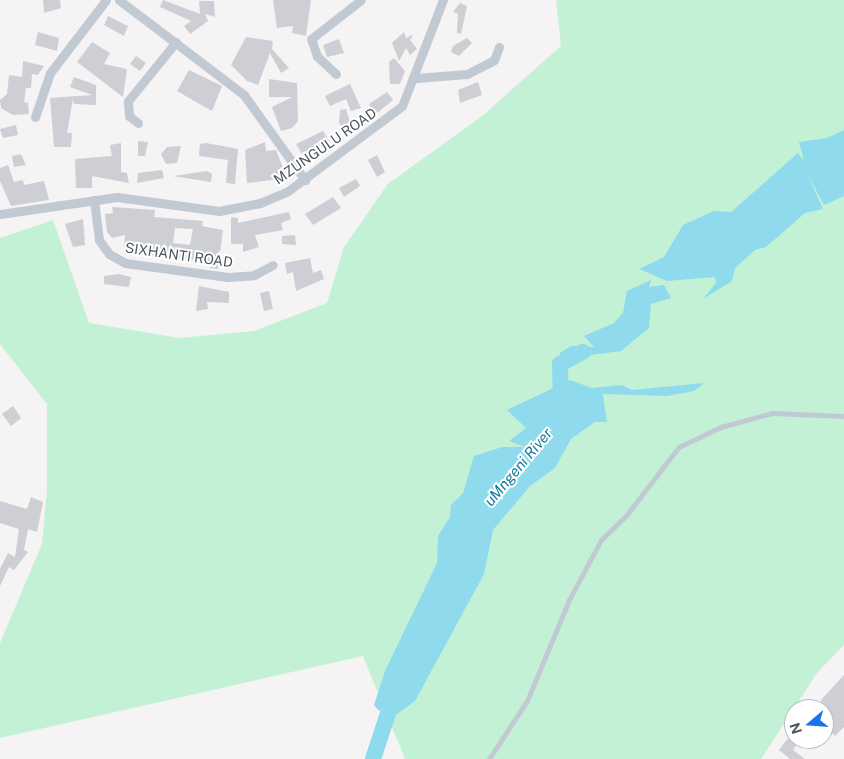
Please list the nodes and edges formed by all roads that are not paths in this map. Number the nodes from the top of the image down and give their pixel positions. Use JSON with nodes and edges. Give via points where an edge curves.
{"nodes":[{"id":1,"x":106,"y":0,"type":"edge"},
{"id":2,"x":119,"y":0,"type":"edge"},
{"id":3,"x":361,"y":0,"type":"edge"},
{"id":4,"x":443,"y":0,"type":"edge"},
{"id":5,"x":176,"y":42,"type":"junction"},
{"id":6,"x":499,"y":47,"type":"dead end"},
{"id":7,"x":336,"y":74,"type":"dead end"},
{"id":8,"x":416,"y":78,"type":"junction"},
{"id":9,"x":35,"y":117,"type":"dead end"},
{"id":10,"x":138,"y":124,"type":"dead end"},
{"id":11,"x":306,"y":180,"type":"junction"},
{"id":12,"x":94,"y":200,"type":"junction"},
{"id":13,"x":0,"y":214,"type":"edge"},
{"id":14,"x":273,"y":265,"type":"dead end"},
{"id":15,"x":844,"y":416,"type":"edge"},
{"id":16,"x":489,"y":759,"type":"edge"}],
"edges":[{"from":1,"to":9,"type":"street","via":[[50,73]]},
{"from":2,"to":5,"type":"street"},
{"from":3,"to":7,"type":"street","via":[[311,39],[317,56]]},
{"from":4,"to":8,"type":"street","name":"MZUNGULU ROAD"},
{"from":5,"to":10,"type":"street","via":[[128,101],[129,116]]},
{"from":5,"to":11,"type":"street","via":[[222,75],[259,110]]},
{"from":6,"to":8,"type":"street","via":[[494,60],[466,74]]},
{"from":8,"to":11,"type":"street","name":"MZUNGULU ROAD","via":[[397,112]]},
{"from":11,"to":12,"type":"street","name":"MZUNGULU ROAD","via":[[271,199],[219,211],[129,198]]},
{"from":12,"to":13,"type":"street","name":"MZUNGULU ROAD"},
{"from":12,"to":14,"type":"street","name":"SIXHANTI ROAD","via":[[99,240],[116,260],[228,277],[254,275]]},
{"from":15,"to":16,"type":"lane","via":[[772,413],[721,427],[679,447],[625,517],[601,540],[569,600],[534,687]]}]}
